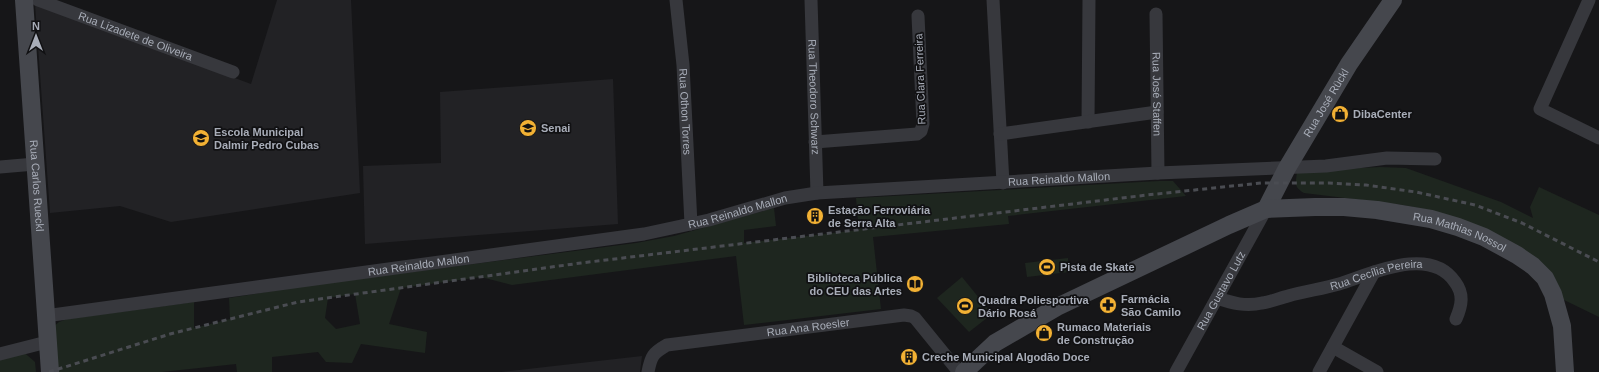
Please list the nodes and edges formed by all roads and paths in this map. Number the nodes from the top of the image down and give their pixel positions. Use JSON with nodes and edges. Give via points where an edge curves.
{"nodes":[{"id":1,"x":24,"y":0,"type":"edge"},
{"id":2,"x":38,"y":0,"type":"edge"},
{"id":3,"x":676,"y":0,"type":"edge"},
{"id":4,"x":811,"y":0,"type":"edge"},
{"id":5,"x":993,"y":0,"type":"edge"},
{"id":6,"x":1089,"y":0,"type":"edge"},
{"id":7,"x":1393,"y":0,"type":"edge"},
{"id":8,"x":1588,"y":0,"type":"edge"},
{"id":9,"x":1156,"y":14,"type":"dead end"},
{"id":10,"x":918,"y":16,"type":"dead end"},
{"id":11,"x":233,"y":72,"type":"dead end"},
{"id":12,"x":1157,"y":112,"type":"junction"},
{"id":13,"x":1088,"y":122,"type":"junction"},
{"id":14,"x":1000,"y":134,"type":"junction"},
{"id":15,"x":1599,"y":138,"type":"edge"},
{"id":16,"x":815,"y":142,"type":"junction"},
{"id":17,"x":1434,"y":158,"type":"dead end"},
{"id":18,"x":35,"y":164,"type":"junction"},
{"id":19,"x":0,"y":167,"type":"edge"},
{"id":20,"x":1287,"y":168,"type":"junction"},
{"id":21,"x":1158,"y":173,"type":"junction"},
{"id":22,"x":1004,"y":183,"type":"junction"},
{"id":23,"x":817,"y":193,"type":"junction"},
{"id":24,"x":1266,"y":209,"type":"junction"},
{"id":25,"x":691,"y":224,"type":"junction"},
{"id":26,"x":1374,"y":272,"type":"junction"},
{"id":27,"x":1217,"y":298,"type":"junction"},
{"id":28,"x":45,"y":316,"type":"junction"},
{"id":29,"x":1456,"y":319,"type":"dead end"},
{"id":30,"x":47,"y":342,"type":"junction"},
{"id":31,"x":1333,"y":347,"type":"junction"},
{"id":32,"x":0,"y":354,"type":"edge"},
{"id":33,"x":50,"y":372,"type":"edge"},
{"id":34,"x":648,"y":372,"type":"edge"},
{"id":35,"x":959,"y":372,"type":"edge"},
{"id":36,"x":964,"y":372,"type":"edge"},
{"id":37,"x":1176,"y":372,"type":"edge"},
{"id":38,"x":1319,"y":372,"type":"edge"},
{"id":39,"x":1377,"y":372,"type":"edge"},
{"id":40,"x":1565,"y":372,"type":"edge"}],
"edges":[{"from":1,"to":18,"type":"street","name":"Rua Carlos Rueckl"},
{"from":2,"to":11,"type":"street","name":"Rua Lizadete de Oliveira"},
{"from":3,"to":25,"type":"street","name":"Rua Othon Torres","via":[[684,65]]},
{"from":4,"to":16,"type":"street","name":"Rua Theodoro Schwarz"},
{"from":5,"to":14,"type":"street"},
{"from":6,"to":13,"type":"street"},
{"from":7,"to":20,"type":"street","name":"Rua José Rückl","via":[[1361,45]]},
{"from":8,"to":15,"type":"street","via":[[1540,108]]},
{"from":9,"to":12,"type":"street","name":"Rua José Staffen"},
{"from":10,"to":16,"type":"street","name":"Rua Clara Ferreira","via":[[923,124],[921,131],[917,134]]},
{"from":12,"to":13,"type":"street"},
{"from":12,"to":21,"type":"street","name":"Rua José Staffen"},
{"from":13,"to":14,"type":"street"},
{"from":14,"to":22,"type":"street"},
{"from":16,"to":23,"type":"street","name":"Rua Theodoro Schwarz"},
{"from":17,"to":20,"type":"street","name":"Rua Reinaldo Mallon","via":[[1387,158]]},
{"from":18,"to":19,"type":"street"},
{"from":18,"to":28,"type":"street","name":"Rua Carlos Rueckl"},
{"from":20,"to":21,"type":"street","name":"Rua Reinaldo Mallon"},
{"from":20,"to":24,"type":"street","name":"Rua José Rückl"},
{"from":21,"to":22,"type":"street","name":"Rua Reinaldo Mallon"},
{"from":22,"to":23,"type":"street","name":"Rua Reinaldo Mallon"},
{"from":23,"to":25,"type":"street","name":"Rua Reinaldo Mallon","via":[[785,198]]},
{"from":24,"to":27,"type":"street","name":"Rua Gustavo Lutz"},
{"from":24,"to":36,"type":"street","via":[[1057,307],[995,343]]},
{"from":24,"to":40,"type":"street","name":"Rua Mathias Nossol","via":[[1344,207],[1405,214],[1458,227],[1502,245],[1533,266],[1545,278],[1553,294],[1562,326]]},
{"from":25,"to":28,"type":"street","name":"Rua Reinaldo Mallon","via":[[598,241]]},
{"from":26,"to":27,"type":"street","name":"Rua Cecília Pereira","via":[[1338,284],[1254,305],[1234,304]]},
{"from":26,"to":29,"type":"street","name":"Rua Cecília Pereira","via":[[1403,264],[1438,267],[1454,280],[1462,295],[1462,304]]},
{"from":26,"to":31,"type":"street"},
{"from":27,"to":37,"type":"street","name":"Rua Gustavo Lutz"},
{"from":28,"to":30,"type":"street","name":"Rua Carlos Rueckl"},
{"from":30,"to":32,"type":"street"},
{"from":30,"to":33,"type":"street","name":"Rua Carlos Rueckl"},
{"from":31,"to":38,"type":"street"},
{"from":31,"to":39,"type":"street"},
{"from":34,"to":35,"type":"street","name":"Rua Ana Roesler","via":[[656,351],[667,345],[904,315],[915,318]]}]}
